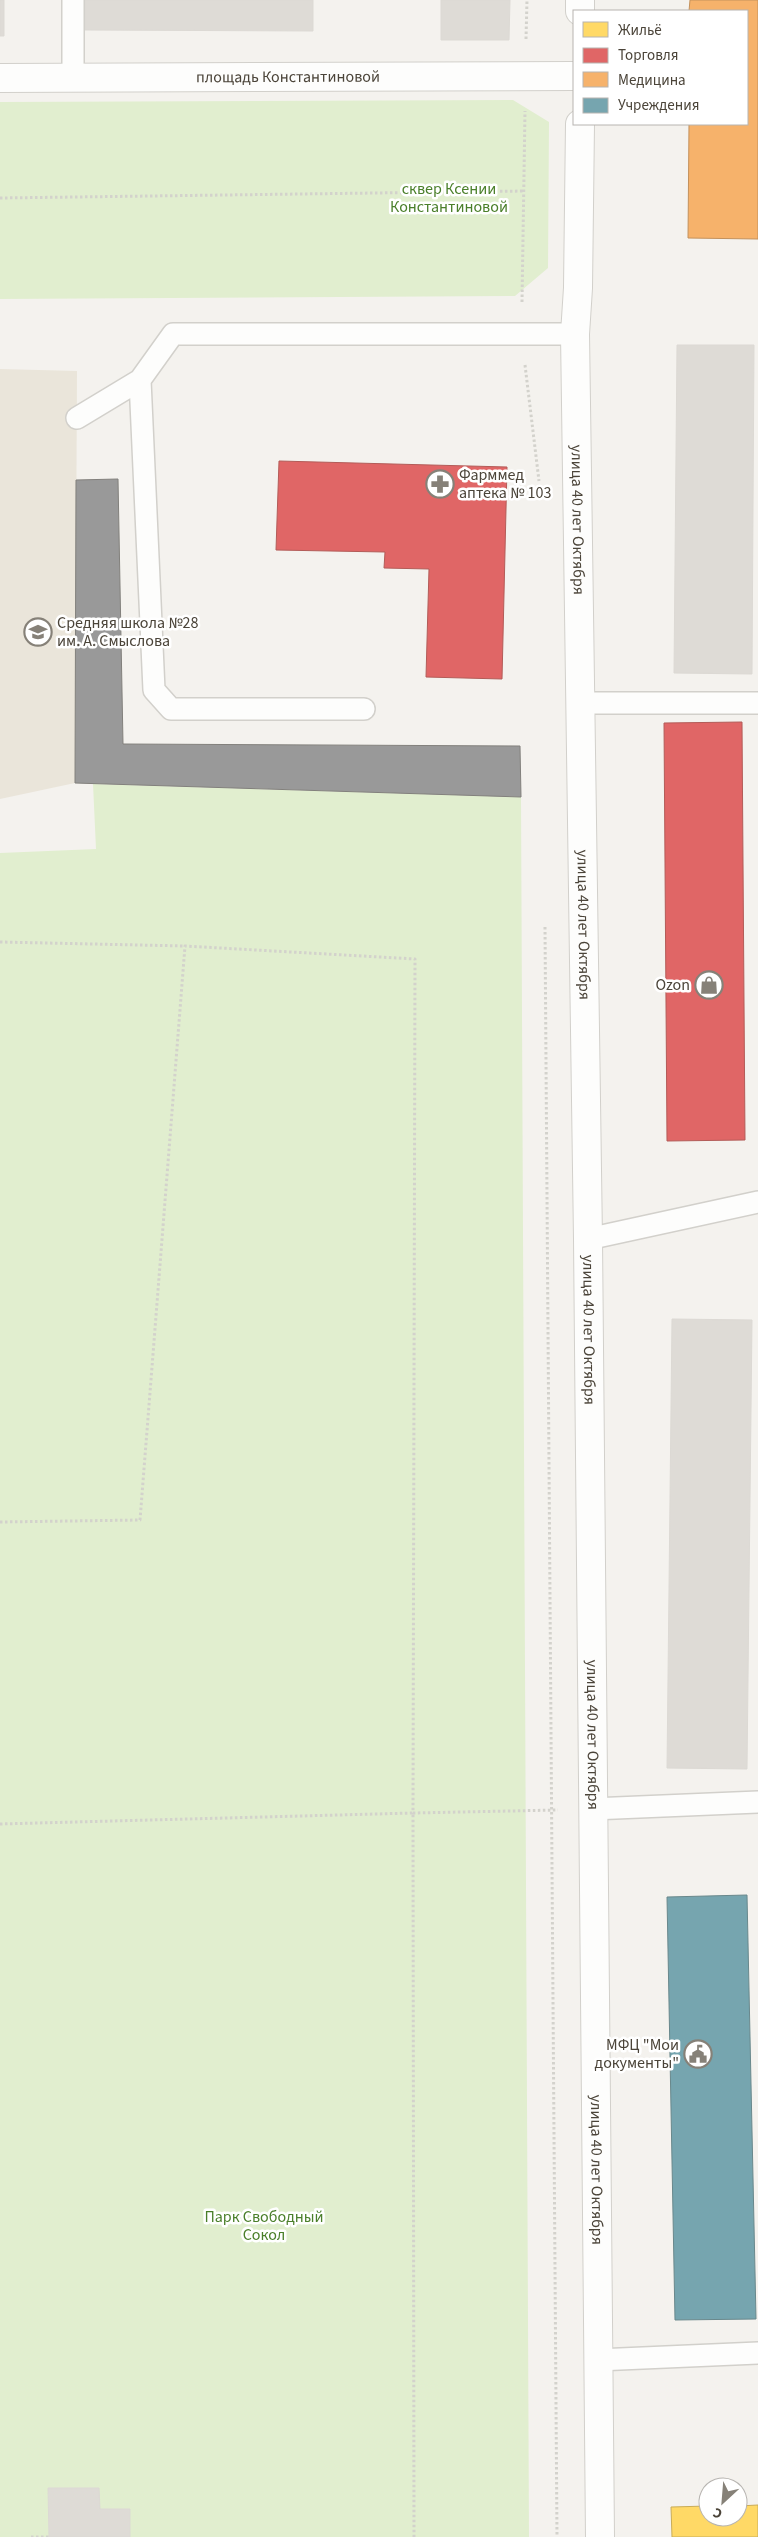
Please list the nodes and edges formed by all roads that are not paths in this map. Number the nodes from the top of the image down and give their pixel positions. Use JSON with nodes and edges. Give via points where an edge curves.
{"nodes":[{"id":1,"x":74,"y":0,"type":"edge"},
{"id":2,"x":573,"y":76,"type":"edge"},
{"id":3,"x":72,"y":77,"type":"junction"},
{"id":4,"x":0,"y":78,"type":"edge"},
{"id":5,"x":580,"y":125,"type":"edge"},
{"id":6,"x":575,"y":334,"type":"junction"},
{"id":7,"x":140,"y":380,"type":"junction"},
{"id":8,"x":77,"y":418,"type":"dead end"},
{"id":9,"x":758,"y":702,"type":"edge"},
{"id":10,"x":581,"y":703,"type":"junction"},
{"id":11,"x":364,"y":709,"type":"dead end"},
{"id":12,"x":758,"y":1202,"type":"edge"},
{"id":13,"x":588,"y":1239,"type":"junction"},
{"id":14,"x":758,"y":1802,"type":"edge"},
{"id":15,"x":592,"y":1809,"type":"junction"},
{"id":16,"x":758,"y":2353,"type":"edge"},
{"id":17,"x":598,"y":2360,"type":"junction"},
{"id":18,"x":600,"y":2537,"type":"edge"}],
"edges":[{"from":1,"to":3,"type":"lane"},
{"from":2,"to":3,"type":"street","name":"площадь Константиновой"},
{"from":3,"to":4,"type":"street","name":"площадь Константиновой"},
{"from":5,"to":6,"type":"street","name":"улица 40 лет Октября"},
{"from":6,"to":7,"type":"lane","via":[[173,334]]},
{"from":6,"to":10,"type":"street","name":"улица 40 лет Октября"},
{"from":7,"to":8,"type":"lane"},
{"from":7,"to":11,"type":"lane","via":[[154,690],[171,709]]},
{"from":9,"to":10,"type":"lane"},
{"from":10,"to":13,"type":"street","name":"улица 40 лет Октября"},
{"from":12,"to":13,"type":"lane"},
{"from":13,"to":15,"type":"street","name":"улица 40 лет Октября"},
{"from":14,"to":15,"type":"lane"},
{"from":15,"to":17,"type":"street","name":"улица 40 лет Октября"},
{"from":16,"to":17,"type":"lane"},
{"from":17,"to":18,"type":"street","name":"улица 40 лет Октября"}]}
